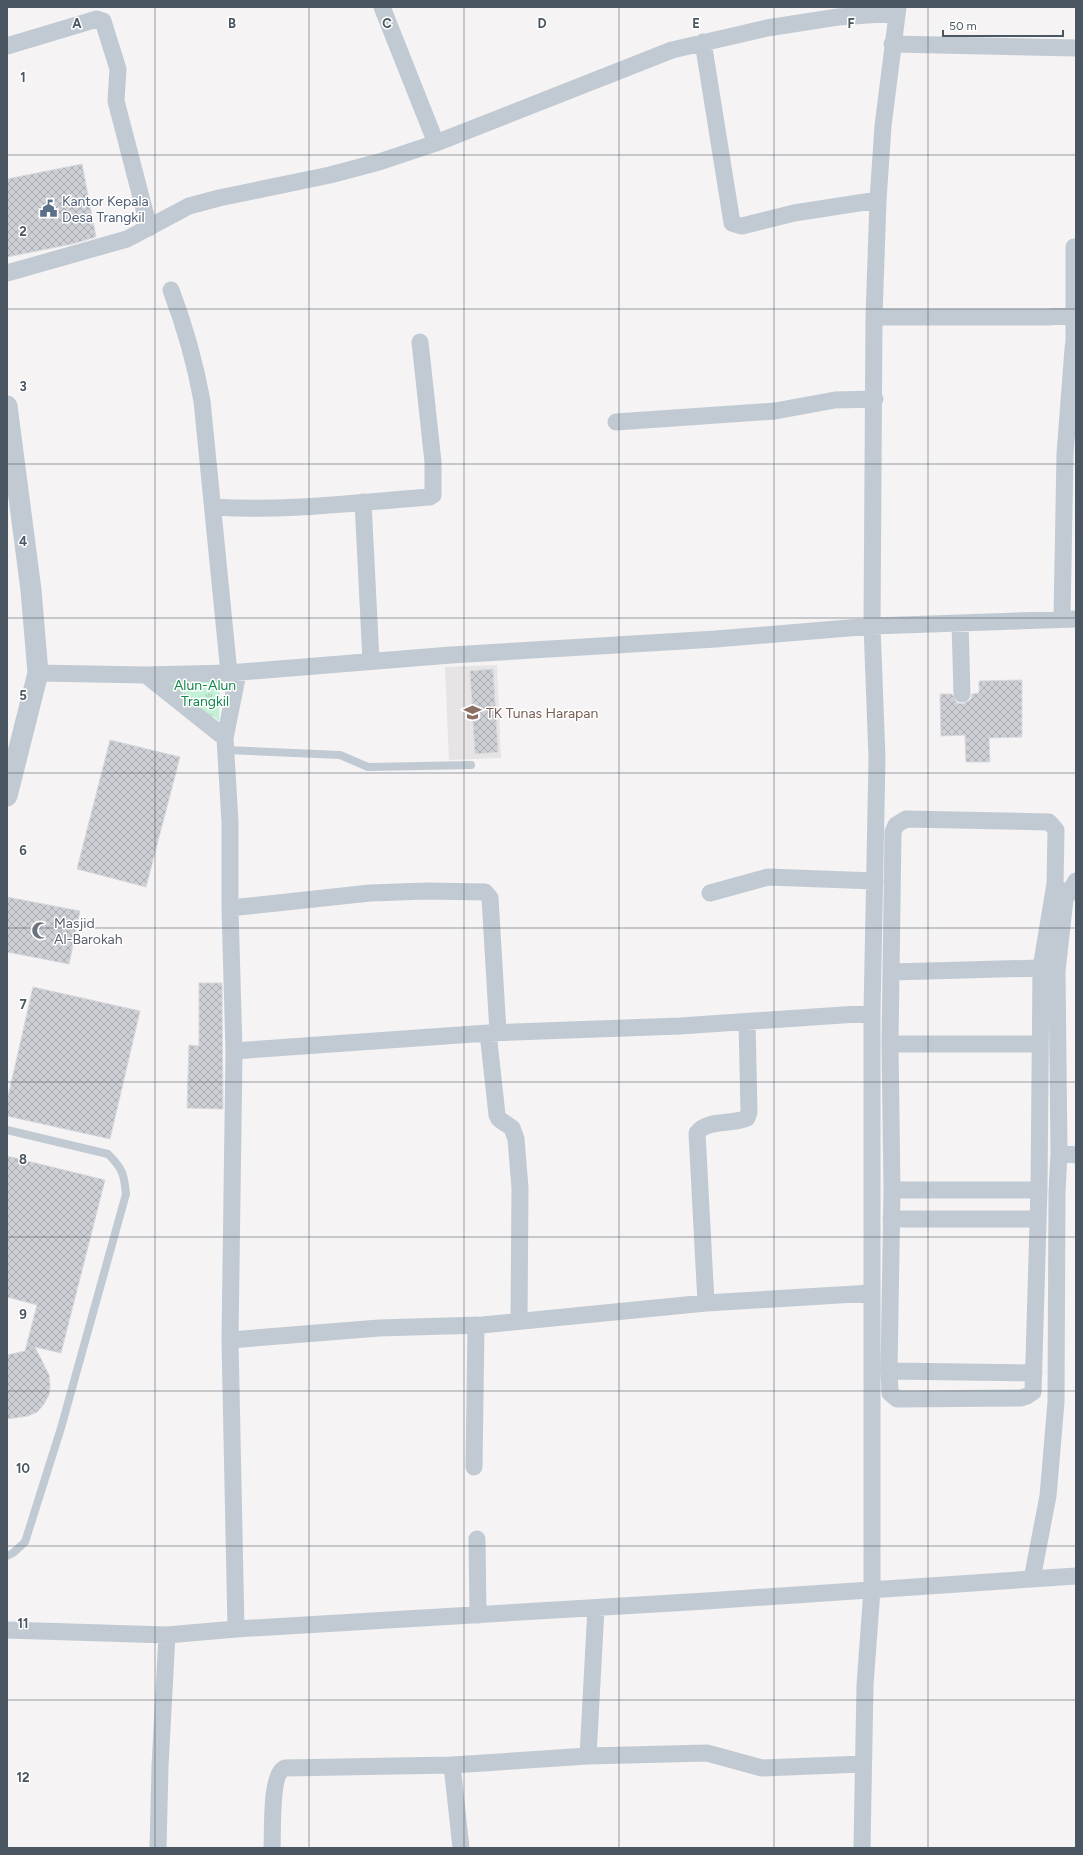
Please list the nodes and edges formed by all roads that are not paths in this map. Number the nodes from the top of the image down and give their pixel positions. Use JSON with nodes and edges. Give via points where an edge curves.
{"nodes":[{"id":1,"x":382,"y":7,"type":"edge"},
{"id":2,"x":897,"y":10,"type":"edge"},
{"id":3,"x":703,"y":42,"type":"junction"},
{"id":4,"x":892,"y":44,"type":"junction"},
{"id":5,"x":7,"y":46,"type":"edge"},
{"id":6,"x":1076,"y":48,"type":"edge"},
{"id":7,"x":436,"y":143,"type":"junction"},
{"id":8,"x":878,"y":200,"type":"junction"},
{"id":9,"x":149,"y":228,"type":"junction"},
{"id":10,"x":1074,"y":247,"type":"dead end"},
{"id":11,"x":7,"y":273,"type":"edge"},
{"id":12,"x":171,"y":290,"type":"dead end"},
{"id":13,"x":1074,"y":315,"type":"junction"},
{"id":14,"x":874,"y":317,"type":"junction"},
{"id":15,"x":420,"y":342,"type":"dead end"},
{"id":16,"x":1075,"y":342,"type":"edge"},
{"id":17,"x":875,"y":399,"type":"junction"},
{"id":18,"x":7,"y":406,"type":"edge"},
{"id":19,"x":616,"y":422,"type":"dead end"},
{"id":20,"x":11,"y":451,"type":"edge"},
{"id":21,"x":363,"y":502,"type":"junction"},
{"id":22,"x":214,"y":507,"type":"junction"},
{"id":23,"x":1069,"y":619,"type":"edge"},
{"id":24,"x":960,"y":623,"type":"junction"},
{"id":25,"x":872,"y":626,"type":"junction"},
{"id":26,"x":371,"y":661,"type":"junction"},
{"id":27,"x":38,"y":673,"type":"junction"},
{"id":28,"x":234,"y":673,"type":"junction"},
{"id":29,"x":146,"y":675,"type":"junction"},
{"id":30,"x":962,"y":694,"type":"dead end"},
{"id":31,"x":226,"y":744,"type":"junction"},
{"id":32,"x":471,"y":765,"type":"dead end"},
{"id":33,"x":7,"y":796,"type":"edge"},
{"id":34,"x":875,"y":881,"type":"junction"},
{"id":35,"x":1076,"y":881,"type":"edge"},
{"id":36,"x":1055,"y":884,"type":"junction"},
{"id":37,"x":710,"y":893,"type":"dead end"},
{"id":38,"x":1065,"y":899,"type":"junction"},
{"id":39,"x":230,"y":908,"type":"junction"},
{"id":40,"x":1041,"y":968,"type":"junction"},
{"id":41,"x":892,"y":972,"type":"junction"},
{"id":42,"x":872,"y":1014,"type":"junction"},
{"id":43,"x":747,"y":1022,"type":"junction"},
{"id":44,"x":493,"y":1033,"type":"junction"},
{"id":45,"x":890,"y":1044,"type":"junction"},
{"id":46,"x":1039,"y":1044,"type":"junction"},
{"id":47,"x":234,"y":1051,"type":"junction"},
{"id":48,"x":7,"y":1130,"type":"edge"},
{"id":49,"x":1059,"y":1153,"type":"junction"},
{"id":50,"x":1076,"y":1155,"type":"edge"},
{"id":51,"x":892,"y":1190,"type":"junction"},
{"id":52,"x":1039,"y":1190,"type":"junction"},
{"id":53,"x":1038,"y":1218,"type":"junction"},
{"id":54,"x":891,"y":1219,"type":"junction"},
{"id":55,"x":872,"y":1293,"type":"junction"},
{"id":56,"x":706,"y":1303,"type":"junction"},
{"id":57,"x":519,"y":1321,"type":"junction"},
{"id":58,"x":476,"y":1325,"type":"junction"},
{"id":59,"x":230,"y":1340,"type":"junction"},
{"id":60,"x":889,"y":1371,"type":"junction"},
{"id":61,"x":1034,"y":1373,"type":"junction"},
{"id":62,"x":474,"y":1467,"type":"dead end"},
{"id":63,"x":477,"y":1539,"type":"dead end"},
{"id":64,"x":7,"y":1556,"type":"edge"},
{"id":65,"x":1076,"y":1576,"type":"edge"},
{"id":66,"x":1032,"y":1579,"type":"junction"},
{"id":67,"x":872,"y":1590,"type":"junction"},
{"id":68,"x":596,"y":1608,"type":"junction"},
{"id":69,"x":478,"y":1615,"type":"junction"},
{"id":70,"x":236,"y":1629,"type":"junction"},
{"id":71,"x":7,"y":1630,"type":"edge"},
{"id":72,"x":167,"y":1635,"type":"junction"},
{"id":73,"x":588,"y":1756,"type":"junction"},
{"id":74,"x":863,"y":1764,"type":"junction"},
{"id":75,"x":452,"y":1765,"type":"junction"},
{"id":76,"x":158,"y":1848,"type":"edge"},
{"id":77,"x":272,"y":1848,"type":"edge"},
{"id":78,"x":461,"y":1848,"type":"edge"},
{"id":79,"x":862,"y":1848,"type":"edge"}],
"edges":[{"from":1,"to":7,"type":"street"},
{"from":2,"to":3,"type":"street","via":[[767,28]]},
{"from":2,"to":4,"type":"street"},
{"from":3,"to":7,"type":"street","via":[[672,50]]},
{"from":3,"to":8,"type":"street","via":[[732,223],[742,226],[794,213]]},
{"from":4,"to":6,"type":"street"},
{"from":4,"to":8,"type":"street"},
{"from":5,"to":9,"type":"street","via":[[97,19],[102,21],[118,69],[116,101]]},
{"from":7,"to":9,"type":"street","via":[[337,173],[197,204]]},
{"from":8,"to":14,"type":"street"},
{"from":9,"to":11,"type":"street","via":[[127,240]]},
{"from":10,"to":13,"type":"street"},
{"from":12,"to":22,"type":"street","via":[[197,369],[207,433]]},
{"from":13,"to":14,"type":"street"},
{"from":13,"to":16,"type":"street"},
{"from":14,"to":17,"type":"street"},
{"from":15,"to":21,"type":"street","via":[[433,462],[433,495]]},
{"from":16,"to":23,"type":"street","via":[[1065,454]]},
{"from":17,"to":19,"type":"street","via":[[835,400],[775,411]]},
{"from":17,"to":25,"type":"street"},
{"from":18,"to":20,"type":"street"},
{"from":20,"to":27,"type":"street","via":[[15,496],[31,590]]},
{"from":21,"to":22,"type":"street","via":[[295,508]]},
{"from":21,"to":26,"type":"street"},
{"from":22,"to":28,"type":"street"},
{"from":23,"to":24,"type":"street"},
{"from":24,"to":25,"type":"street"},
{"from":24,"to":30,"type":"street"},
{"from":25,"to":26,"type":"street","via":[[716,639]]},
{"from":25,"to":34,"type":"street","via":[[877,758]]},
{"from":26,"to":28,"type":"street"},
{"from":27,"to":29,"type":"street"},
{"from":27,"to":33,"type":"street"},
{"from":28,"to":29,"type":"street"},
{"from":28,"to":31,"type":"street"},
{"from":29,"to":31,"type":"street"},
{"from":31,"to":32,"type":"lane","via":[[340,755],[368,767]]},
{"from":31,"to":39,"type":"street","via":[[230,822]]},
{"from":34,"to":37,"type":"street","via":[[768,877]]},
{"from":34,"to":42,"type":"street"},
{"from":35,"to":38,"type":"street"},
{"from":36,"to":38,"type":"street"},
{"from":36,"to":40,"type":"street"},
{"from":36,"to":41,"type":"street","via":[[1056,830],[1049,822],[906,819],[900,821],[893,832]]},
{"from":38,"to":49,"type":"street","via":[[1057,971]]},
{"from":39,"to":44,"type":"street","via":[[370,894],[427,891],[485,892],[490,898]]},
{"from":39,"to":47,"type":"street"},
{"from":40,"to":41,"type":"street"},
{"from":40,"to":46,"type":"street"},
{"from":41,"to":45,"type":"street"},
{"from":42,"to":43,"type":"street"},
{"from":42,"to":55,"type":"street"},
{"from":43,"to":44,"type":"street"},
{"from":43,"to":56,"type":"street","via":[[747,1118],[700,1128],[697,1133]]},
{"from":44,"to":47,"type":"street"},
{"from":44,"to":57,"type":"street","via":[[498,1117],[512,1128],[516,1139],[520,1188]]},
{"from":45,"to":46,"type":"street"},
{"from":45,"to":51,"type":"street"},
{"from":46,"to":52,"type":"street"},
{"from":47,"to":59,"type":"street"},
{"from":48,"to":64,"type":"lane","via":[[108,1154],[120,1165],[126,1194],[61,1428],[25,1542],[13,1554]]},
{"from":49,"to":50,"type":"street"},
{"from":49,"to":66,"type":"street","via":[[1056,1402],[1048,1496]]},
{"from":51,"to":52,"type":"street"},
{"from":51,"to":54,"type":"street"},
{"from":52,"to":53,"type":"street"},
{"from":53,"to":54,"type":"street"},
{"from":53,"to":61,"type":"street"},
{"from":54,"to":60,"type":"street"},
{"from":55,"to":56,"type":"street"},
{"from":55,"to":67,"type":"street"},
{"from":56,"to":57,"type":"street"},
{"from":57,"to":58,"type":"street"},
{"from":58,"to":59,"type":"street","via":[[379,1328]]},
{"from":58,"to":62,"type":"street"},
{"from":59,"to":70,"type":"street"},
{"from":60,"to":61,"type":"street"},
{"from":60,"to":61,"type":"street","via":[[890,1393],[897,1399],[1022,1398],[1032,1392]]},
{"from":63,"to":69,"type":"street"},
{"from":65,"to":66,"type":"street"},
{"from":66,"to":67,"type":"street"},
{"from":67,"to":68,"type":"street"},
{"from":67,"to":74,"type":"street","via":[[865,1685]]},
{"from":68,"to":69,"type":"street"},
{"from":68,"to":73,"type":"street"},
{"from":69,"to":70,"type":"street"},
{"from":70,"to":72,"type":"street"},
{"from":71,"to":72,"type":"street"},
{"from":72,"to":76,"type":"street"},
{"from":73,"to":74,"type":"street","via":[[707,1753],[762,1768]]},
{"from":73,"to":75,"type":"street"},
{"from":74,"to":79,"type":"street"},
{"from":75,"to":77,"type":"street","via":[[281,1769],[276,1777],[274,1794]]},
{"from":75,"to":78,"type":"street"}]}
